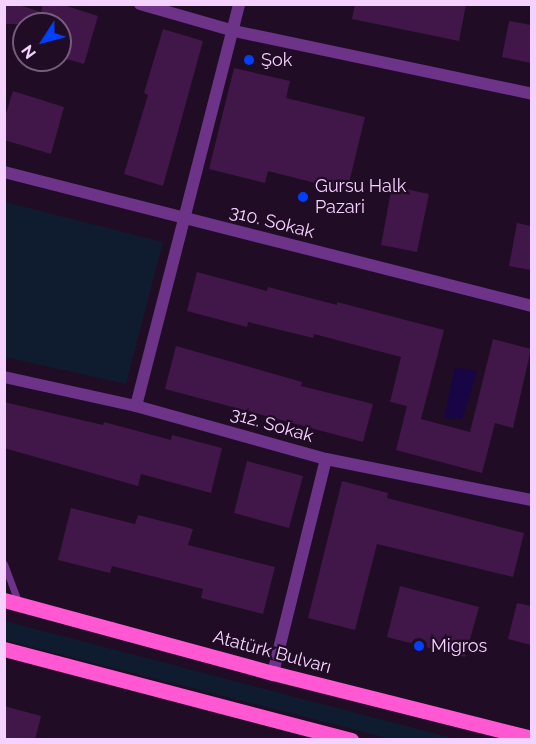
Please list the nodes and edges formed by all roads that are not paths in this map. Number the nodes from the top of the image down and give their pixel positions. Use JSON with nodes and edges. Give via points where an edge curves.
{"nodes":[{"id":1,"x":140,"y":4,"type":"edge"},
{"id":2,"x":239,"y":4,"type":"edge"},
{"id":3,"x":234,"y":31,"type":"junction"},
{"id":4,"x":531,"y":94,"type":"edge"},
{"id":5,"x":4,"y":172,"type":"edge"},
{"id":6,"x":185,"y":219,"type":"junction"},
{"id":7,"x":531,"y":306,"type":"edge"},
{"id":8,"x":4,"y":377,"type":"edge"},
{"id":9,"x":136,"y":406,"type":"junction"},
{"id":10,"x":326,"y":459,"type":"junction"},
{"id":11,"x":531,"y":500,"type":"edge"},
{"id":12,"x":4,"y":564,"type":"edge"},
{"id":13,"x":12,"y":602,"type":"edge"},
{"id":14,"x":4,"y":649,"type":"edge"},
{"id":15,"x":273,"y":673,"type":"junction"},
{"id":16,"x":531,"y":738,"type":"edge"},
{"id":17,"x":351,"y":740,"type":"edge"}],
"edges":[{"from":1,"to":3,"type":"street"},
{"from":2,"to":3,"type":"street"},
{"from":3,"to":4,"type":"street"},
{"from":3,"to":6,"type":"street"},
{"from":5,"to":6,"type":"street","name":"310. Sokak"},
{"from":6,"to":7,"type":"street","name":"310. Sokak"},
{"from":6,"to":9,"type":"street"},
{"from":8,"to":9,"type":"street","name":"312. Sokak"},
{"from":9,"to":10,"type":"street","name":"312. Sokak"},
{"from":10,"to":11,"type":"street","name":"312. Sokak"},
{"from":10,"to":15,"type":"street"},
{"from":12,"to":13,"type":"lane"},
{"from":13,"to":15,"type":"main road","name":"Atatürk Bulvarı"},
{"from":14,"to":17,"type":"main road"},
{"from":15,"to":16,"type":"main road","name":"Atatürk Bulvarı"}]}
